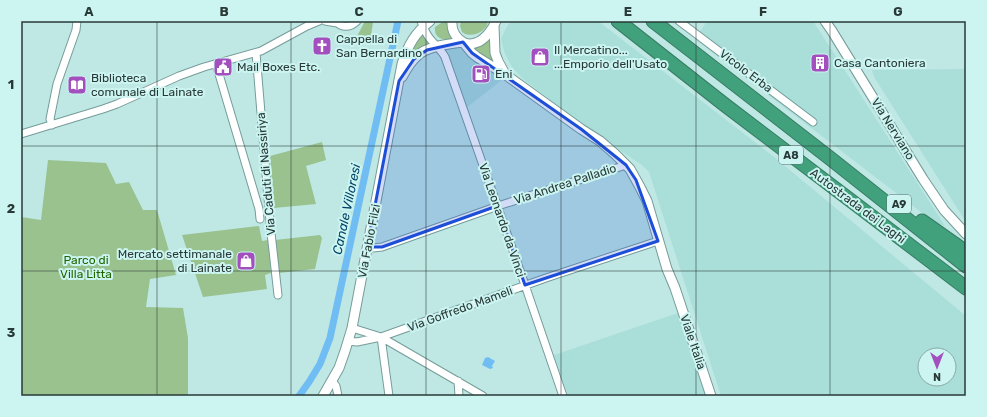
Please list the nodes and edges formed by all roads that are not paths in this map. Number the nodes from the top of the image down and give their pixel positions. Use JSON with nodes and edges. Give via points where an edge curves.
{"nodes":[{"id":1,"x":77,"y":21,"type":"edge"},
{"id":2,"x":319,"y":21,"type":"edge"},
{"id":3,"x":325,"y":21,"type":"edge"},
{"id":4,"x":357,"y":21,"type":"edge"},
{"id":5,"x":452,"y":21,"type":"edge"},
{"id":6,"x":618,"y":21,"type":"edge"},
{"id":7,"x":653,"y":21,"type":"edge"},
{"id":8,"x":679,"y":21,"type":"edge"},
{"id":9,"x":825,"y":21,"type":"edge"},
{"id":10,"x":336,"y":22,"type":"edge"},
{"id":11,"x":425,"y":23,"type":"edge"},
{"id":12,"x":495,"y":23,"type":"edge"},
{"id":13,"x":463,"y":42,"type":"junction"},
{"id":14,"x":438,"y":47,"type":"junction"},
{"id":15,"x":256,"y":53,"type":"junction"},
{"id":16,"x":216,"y":64,"type":"junction"},
{"id":17,"x":506,"y":75,"type":"junction"},
{"id":18,"x":399,"y":81,"type":"junction"},
{"id":19,"x":813,"y":122,"type":"dead end"},
{"id":20,"x":52,"y":125,"type":"junction"},
{"id":21,"x":21,"y":134,"type":"edge"},
{"id":22,"x":831,"y":159,"type":"junction"},
{"id":23,"x":626,"y":165,"type":"junction"},
{"id":24,"x":497,"y":206,"type":"junction"},
{"id":25,"x":260,"y":219,"type":"dead end"},
{"id":26,"x":966,"y":234,"type":"edge"},
{"id":27,"x":660,"y":244,"type":"junction"},
{"id":28,"x":368,"y":247,"type":"junction"},
{"id":29,"x":966,"y":252,"type":"edge"},
{"id":30,"x":966,"y":266,"type":"edge"},
{"id":31,"x":525,"y":285,"type":"junction"},
{"id":32,"x":966,"y":288,"type":"edge"},
{"id":33,"x":278,"y":295,"type":"dead end"},
{"id":34,"x":352,"y":328,"type":"junction"},
{"id":35,"x":381,"y":336,"type":"junction"},
{"id":36,"x":348,"y":341,"type":"junction"},
{"id":37,"x":332,"y":381,"type":"junction"},
{"id":38,"x":458,"y":381,"type":"junction"},
{"id":39,"x":323,"y":396,"type":"edge"},
{"id":40,"x":338,"y":396,"type":"edge"},
{"id":41,"x":389,"y":396,"type":"edge"},
{"id":42,"x":459,"y":396,"type":"edge"},
{"id":43,"x":483,"y":396,"type":"edge"},
{"id":44,"x":563,"y":396,"type":"edge"},
{"id":45,"x":711,"y":396,"type":"edge"}],
"edges":[{"from":1,"to":20,"type":"street","via":[[57,84],[50,119]]},
{"from":2,"to":15,"type":"street"},
{"from":3,"to":10,"type":"street"},
{"from":4,"to":10,"type":"street","via":[[347,27]]},
{"from":5,"to":13,"type":"street","name":"Viale Italia","via":[[453,31]]},
{"from":6,"to":32,"type":"highway","name":"Autostrada dei Laghi","number":"A8"},
{"from":7,"to":22,"type":"highway","name":"Autostrada dei Laghi","number":"A8"},
{"from":8,"to":19,"type":"street","name":"Vicolo Erba"},
{"from":9,"to":26,"type":"street","name":"Via Nerviano","via":[[940,204]]},
{"from":11,"to":14,"type":"street","name":"Via Leonardo da Vinci","via":[[428,37]]},
{"from":11,"to":18,"type":"street","name":"Via Fabio Filzi","via":[[409,44]]},
{"from":12,"to":13,"type":"street","name":"Via Fabio Filzi","via":[[478,43]]},
{"from":12,"to":17,"type":"street","name":"Viale Italia","via":[[495,53]]},
{"from":13,"to":14,"type":"street","name":"Via Fabio Filzi"},
{"from":13,"to":17,"type":"street","name":"Viale Italia","via":[[472,53]]},
{"from":14,"to":18,"type":"street","name":"Via Fabio Filzi","via":[[416,56]]},
{"from":14,"to":24,"type":"street","name":"Via Leonardo da Vinci","via":[[445,57]]},
{"from":15,"to":16,"type":"street"},
{"from":15,"to":33,"type":"street","name":"Via Caduti di Nassiriya"},
{"from":16,"to":20,"type":"street","via":[[179,76],[103,109]]},
{"from":16,"to":25,"type":"street"},
{"from":17,"to":23,"type":"street","name":"Viale Italia","via":[[581,128]]},
{"from":18,"to":28,"type":"street","name":"Via Fabio Filzi"},
{"from":20,"to":21,"type":"street"},
{"from":22,"to":29,"type":"highway","number":"A9"},
{"from":22,"to":30,"type":"highway","name":"Autostrada dei Laghi","number":"A8"},
{"from":23,"to":24,"type":"street","name":"Via Andrea Palladio"},
{"from":23,"to":27,"type":"street","name":"Viale Italia","via":[[636,180]]},
{"from":24,"to":28,"type":"street","name":"Via Andrea Palladio","via":[[382,247]]},
{"from":24,"to":31,"type":"street","name":"Via Leonardo da Vinci"},
{"from":27,"to":31,"type":"street","name":"Via Goffredo Mameli"},
{"from":27,"to":45,"type":"street","name":"Viale Italia"},
{"from":28,"to":34,"type":"street","name":"Via Fabio Filzi"},
{"from":31,"to":35,"type":"street","name":"Via Goffredo Mameli"},
{"from":31,"to":44,"type":"street","name":"Via Leonardo da Vinci"},
{"from":34,"to":35,"type":"street"},
{"from":34,"to":36,"type":"street","name":"Via Fabio Filzi"},
{"from":35,"to":36,"type":"street","name":"Via Goffredo Mameli","via":[[357,342]]},
{"from":35,"to":38,"type":"street"},
{"from":35,"to":41,"type":"street"},
{"from":36,"to":37,"type":"street","name":"Via Fabio Filzi"},
{"from":37,"to":39,"type":"street","name":"Via Fabio Filzi"},
{"from":37,"to":40,"type":"street"},
{"from":38,"to":42,"type":"street"},
{"from":38,"to":43,"type":"street"}]}
